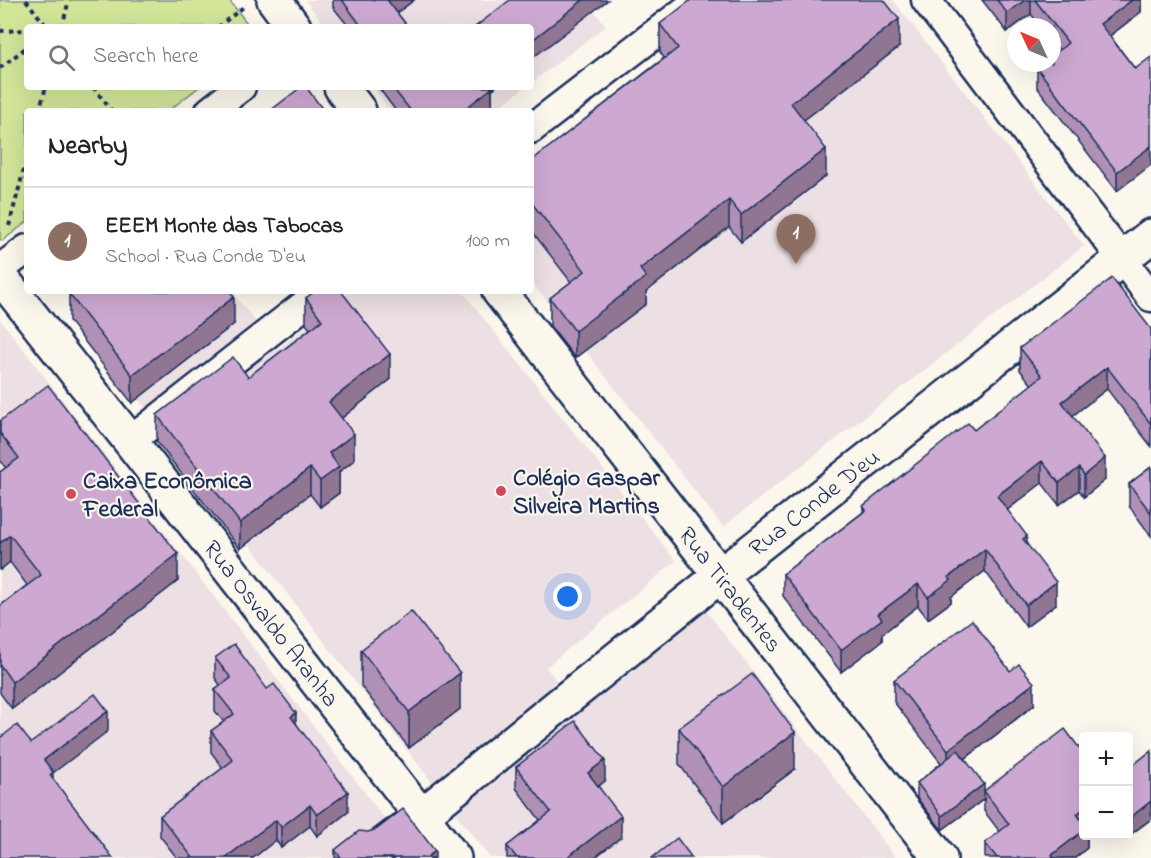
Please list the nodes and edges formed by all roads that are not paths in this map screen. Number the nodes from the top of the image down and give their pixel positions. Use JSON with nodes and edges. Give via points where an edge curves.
{"nodes":[{"id":1,"x":274,"y":0,"type":"edge"},
{"id":2,"x":699,"y":0,"type":"edge"},
{"id":3,"x":926,"y":0,"type":"edge"},
{"id":4,"x":292,"y":24,"type":"edge"},
{"id":5,"x":237,"y":90,"type":"edge"},
{"id":6,"x":343,"y":90,"type":"edge"},
{"id":7,"x":214,"y":108,"type":"edge"},
{"id":8,"x":357,"y":108,"type":"edge"},
{"id":9,"x":534,"y":127,"type":"edge"},
{"id":10,"x":1151,"y":236,"type":"edge"},
{"id":11,"x":16,"y":243,"type":"edge"},
{"id":12,"x":1122,"y":259,"type":"junction"},
{"id":13,"x":0,"y":269,"type":"edge"},
{"id":14,"x":0,"y":276,"type":"edge"},
{"id":15,"x":318,"y":294,"type":"edge"},
{"id":16,"x":502,"y":294,"type":"edge"},
{"id":17,"x":1151,"y":297,"type":"edge"},
{"id":18,"x":130,"y":441,"type":"junction"},
{"id":19,"x":721,"y":575,"type":"junction"},
{"id":20,"x":421,"y":816,"type":"junction"},
{"id":21,"x":366,"y":858,"type":"edge"},
{"id":22,"x":454,"y":858,"type":"edge"},
{"id":23,"x":940,"y":858,"type":"edge"}],
"edges":[{"from":1,"to":4,"type":"main road"},
{"from":2,"to":9,"type":"street"},
{"from":3,"to":12,"type":"street"},
{"from":5,"to":7,"type":"street"},
{"from":6,"to":8,"type":"main road"},
{"from":10,"to":12,"type":"main road","name":"Rua Conde D'eu"},
{"from":11,"to":13,"type":"street"},
{"from":12,"to":17,"type":"street"},
{"from":12,"to":19,"type":"main road","name":"Rua Conde D'eu"},
{"from":14,"to":18,"type":"main road","name":"Rua Osvaldo Aranha"},
{"from":15,"to":18,"type":"street"},
{"from":16,"to":19,"type":"main road","name":"Rua Tiradentes"},
{"from":18,"to":20,"type":"main road","name":"Rua Osvaldo Aranha"},
{"from":19,"to":20,"type":"main road","name":"Rua Conde D'eu"},
{"from":19,"to":23,"type":"main road","name":"Rua Tiradentes"},
{"from":20,"to":21,"type":"main road","name":"Rua Conde D'eu"},
{"from":20,"to":22,"type":"main road","name":"Rua Osvaldo Aranha"}]}
